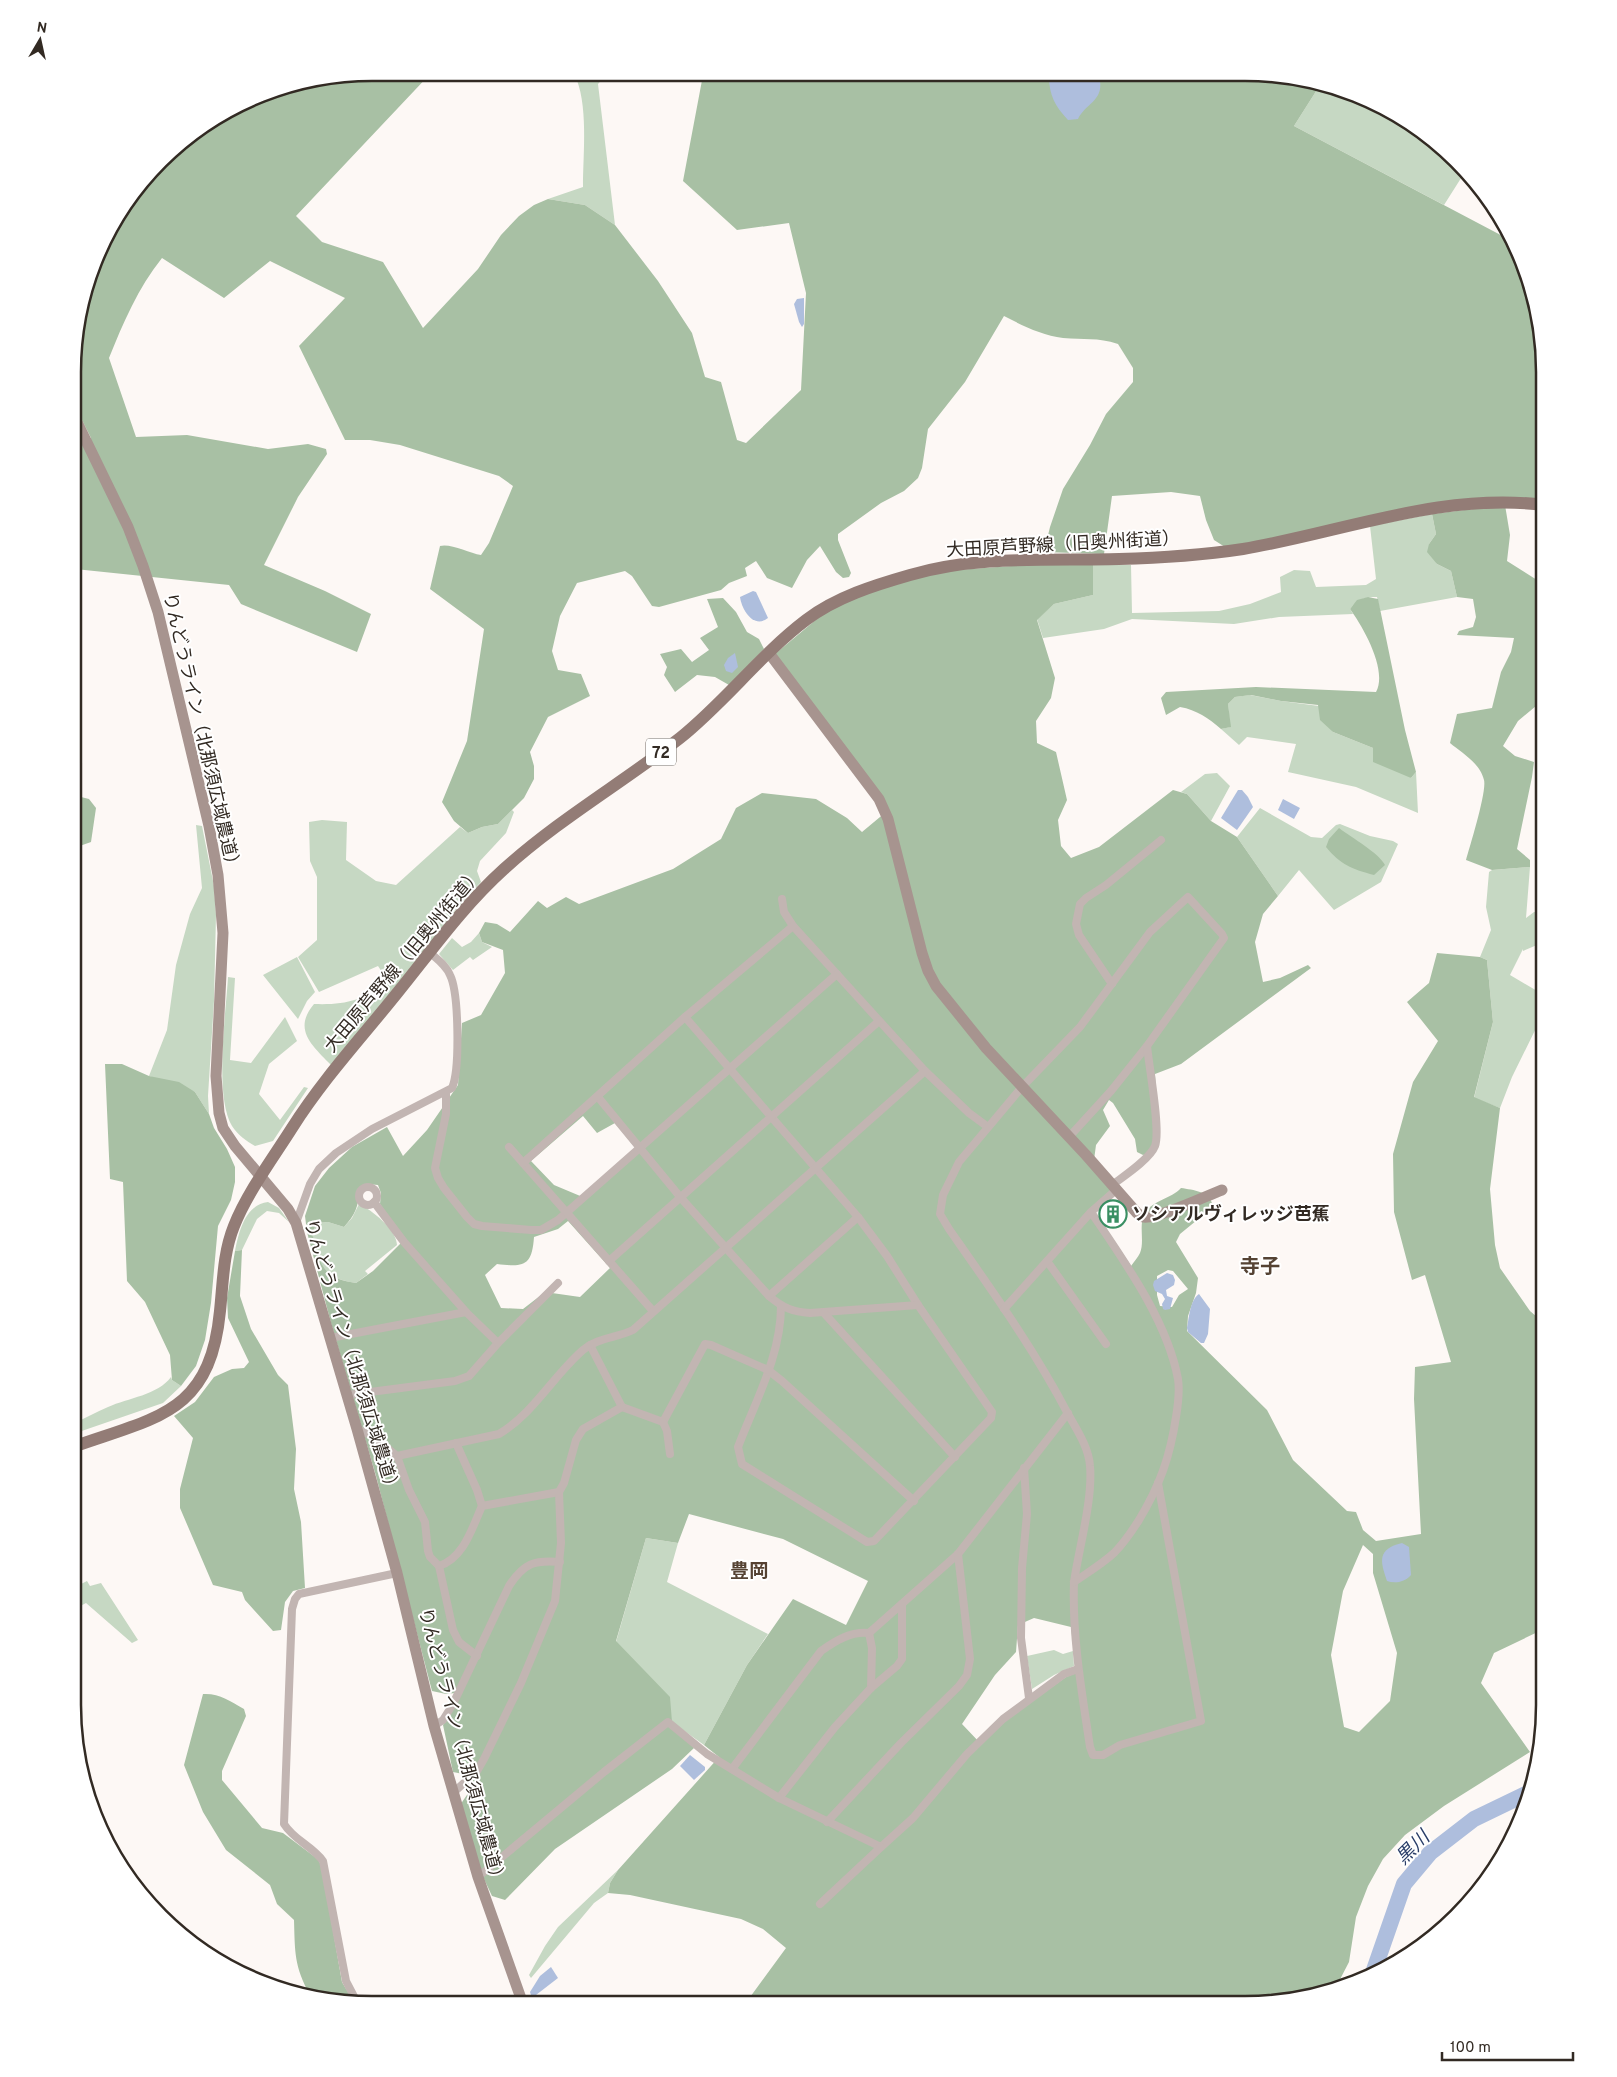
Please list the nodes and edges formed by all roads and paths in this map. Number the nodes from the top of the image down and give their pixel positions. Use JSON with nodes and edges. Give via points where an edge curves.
{"nodes":[{"id":1,"x":81,"y":430,"type":"edge"},
{"id":2,"x":1536,"y":505,"type":"edge"},
{"id":3,"x":769,"y":653,"type":"junction"},
{"id":4,"x":1161,"y":840,"type":"dead end"},
{"id":5,"x":782,"y":898,"type":"dead end"},
{"id":6,"x":793,"y":926,"type":"junction"},
{"id":7,"x":429,"y":952,"type":"junction"},
{"id":8,"x":837,"y":974,"type":"junction"},
{"id":9,"x":1112,"y":984,"type":"junction"},
{"id":10,"x":685,"y":1017,"type":"junction"},
{"id":11,"x":879,"y":1021,"type":"junction"},
{"id":12,"x":1147,"y":1046,"type":"junction"},
{"id":13,"x":729,"y":1067,"type":"junction"},
{"id":14,"x":925,"y":1071,"type":"junction"},
{"id":15,"x":1022,"y":1087,"type":"junction"},
{"id":16,"x":446,"y":1093,"type":"junction"},
{"id":17,"x":598,"y":1097,"type":"junction"},
{"id":18,"x":772,"y":1118,"type":"junction"},
{"id":19,"x":988,"y":1127,"type":"junction"},
{"id":20,"x":1069,"y":1136,"type":"junction"},
{"id":21,"x":509,"y":1147,"type":"dead end"},
{"id":22,"x":638,"y":1147,"type":"junction"},
{"id":23,"x":524,"y":1163,"type":"junction"},
{"id":24,"x":816,"y":1168,"type":"junction"},
{"id":25,"x":261,"y":1176,"type":"junction"},
{"id":26,"x":1114,"y":1187,"type":"junction"},
{"id":27,"x":1222,"y":1190,"type":"dead end"},
{"id":28,"x":681,"y":1198,"type":"junction"},
{"id":29,"x":374,"y":1202,"type":"dead end"},
{"id":30,"x":567,"y":1211,"type":"junction"},
{"id":31,"x":1092,"y":1212,"type":"junction"},
{"id":32,"x":858,"y":1217,"type":"junction"},
{"id":33,"x":296,"y":1223,"type":"junction"},
{"id":34,"x":725,"y":1247,"type":"junction"},
{"id":35,"x":610,"y":1260,"type":"junction"},
{"id":36,"x":1047,"y":1261,"type":"junction"},
{"id":37,"x":558,"y":1282,"type":"dead end"},
{"id":38,"x":769,"y":1296,"type":"junction"},
{"id":39,"x":918,"y":1305,"type":"junction"},
{"id":40,"x":780,"y":1306,"type":"junction"},
{"id":41,"x":1004,"y":1308,"type":"junction"},
{"id":42,"x":653,"y":1310,"type":"junction"},
{"id":43,"x":466,"y":1312,"type":"junction"},
{"id":44,"x":824,"y":1313,"type":"junction"},
{"id":45,"x":330,"y":1338,"type":"junction"},
{"id":46,"x":498,"y":1343,"type":"junction"},
{"id":47,"x":1106,"y":1344,"type":"dead end"},
{"id":48,"x":590,"y":1345,"type":"junction"},
{"id":49,"x":768,"y":1370,"type":"junction"},
{"id":50,"x":347,"y":1395,"type":"junction"},
{"id":51,"x":622,"y":1407,"type":"junction"},
{"id":52,"x":1068,"y":1413,"type":"junction"},
{"id":53,"x":663,"y":1422,"type":"junction"},
{"id":54,"x":357,"y":1428,"type":"junction"},
{"id":55,"x":456,"y":1443,"type":"junction"},
{"id":56,"x":81,"y":1445,"type":"edge"},
{"id":57,"x":670,"y":1454,"type":"dead end"},
{"id":58,"x":397,"y":1456,"type":"junction"},
{"id":59,"x":955,"y":1458,"type":"junction"},
{"id":60,"x":1024,"y":1468,"type":"junction"},
{"id":61,"x":1158,"y":1483,"type":"junction"},
{"id":62,"x":559,"y":1492,"type":"junction"},
{"id":63,"x":914,"y":1501,"type":"junction"},
{"id":64,"x":482,"y":1506,"type":"junction"},
{"id":65,"x":958,"y":1554,"type":"junction"},
{"id":66,"x":560,"y":1562,"type":"junction"},
{"id":67,"x":440,"y":1566,"type":"junction"},
{"id":68,"x":397,"y":1573,"type":"junction"},
{"id":69,"x":1074,"y":1582,"type":"junction"},
{"id":70,"x":902,"y":1604,"type":"junction"},
{"id":71,"x":869,"y":1633,"type":"junction"},
{"id":72,"x":477,"y":1656,"type":"junction"},
{"id":73,"x":1078,"y":1669,"type":"junction"},
{"id":74,"x":871,"y":1688,"type":"junction"},
{"id":75,"x":1029,"y":1698,"type":"junction"},
{"id":76,"x":434,"y":1726,"type":"junction"},
{"id":77,"x":732,"y":1769,"type":"junction"},
{"id":78,"x":453,"y":1794,"type":"junction"},
{"id":79,"x":779,"y":1798,"type":"junction"},
{"id":80,"x":827,"y":1822,"type":"junction"},
{"id":81,"x":881,"y":1846,"type":"junction"},
{"id":82,"x":478,"y":1877,"type":"junction"},
{"id":83,"x":820,"y":1904,"type":"dead end"},
{"id":84,"x":354,"y":1995,"type":"edge"},
{"id":85,"x":520,"y":1996,"type":"edge"}],
"edges":[{"from":1,"to":25,"type":"street","name":"りんどうライン（北那須広域農道）","via":[[128,527],[158,612],[218,875],[223,933],[216,1076],[219,1113],[223,1128]]},
{"from":2,"to":3,"type":"main road","name":"大田原芦野線（旧奥州街道）","number":"72","via":[[1494,502],[1431,509],[1248,548],[1186,555],[996,561],[941,567],[867,588],[833,604],[808,618]]},
{"from":3,"to":7,"type":"main road","name":"大田原芦野線（旧奥州街道）","number":"72","via":[[680,737],[508,866],[478,894]]},
{"from":3,"to":15,"type":"street","via":[[879,799],[888,819],[922,953],[936,986]]},
{"from":4,"to":9,"type":"street","via":[[1080,904],[1076,924],[1079,935]]},
{"from":5,"to":6,"type":"street","via":[[784,912]]},
{"from":6,"to":8,"type":"street"},
{"from":6,"to":10,"type":"street"},
{"from":7,"to":16,"type":"street","via":[[448,969],[454,993],[456,1074],[452,1088]]},
{"from":7,"to":25,"type":"main road","name":"大田原芦野線（旧奥州街道）","number":"72","via":[[308,1104]]},
{"from":8,"to":11,"type":"street"},
{"from":8,"to":13,"type":"street"},
{"from":9,"to":12,"type":"street","via":[[1150,932],[1185,898],[1191,898],[1222,934],[1222,942]]},
{"from":9,"to":15,"type":"street","via":[[1075,1033]]},
{"from":10,"to":13,"type":"street"},
{"from":10,"to":17,"type":"street"},
{"from":11,"to":14,"type":"street"},
{"from":11,"to":18,"type":"street"},
{"from":12,"to":20,"type":"street"},
{"from":12,"to":26,"type":"street","via":[[1156,1146]]},
{"from":13,"to":18,"type":"street"},
{"from":13,"to":22,"type":"street"},
{"from":14,"to":19,"type":"street"},
{"from":14,"to":24,"type":"street"},
{"from":15,"to":19,"type":"street"},
{"from":15,"to":20,"type":"street"},
{"from":16,"to":30,"type":"street","via":[[446,1114],[435,1168],[444,1188],[474,1224],[541,1230]]},
{"from":16,"to":33,"type":"street","via":[[396,1116],[336,1153],[319,1169],[310,1184]]},
{"from":17,"to":22,"type":"street"},
{"from":17,"to":23,"type":"street"},
{"from":18,"to":24,"type":"street"},
{"from":18,"to":28,"type":"street"},
{"from":19,"to":41,"type":"street","via":[[949,1178],[942,1195],[940,1214]]},
{"from":20,"to":26,"type":"street"},
{"from":21,"to":23,"type":"street"},
{"from":22,"to":28,"type":"street"},
{"from":22,"to":30,"type":"street"},
{"from":23,"to":30,"type":"street"},
{"from":24,"to":32,"type":"street"},
{"from":24,"to":34,"type":"street"},
{"from":25,"to":33,"type":"street","name":"りんどうライン（北那須広域農道）"},
{"from":25,"to":56,"type":"main road","name":"大田原芦野線（旧奥州街道）","number":"72","via":[[233,1227],[226,1256],[218,1334],[203,1376],[177,1406],[160,1416]]},
{"from":26,"to":27,"type":"street","via":[[1143,1217]]},
{"from":26,"to":31,"type":"street"},
{"from":28,"to":34,"type":"street"},
{"from":28,"to":35,"type":"street"},
{"from":29,"to":43,"type":"street","via":[[404,1242]]},
{"from":30,"to":35,"type":"street"},
{"from":31,"to":36,"type":"street"},
{"from":31,"to":61,"type":"street","via":[[1143,1290],[1178,1380],[1179,1398],[1172,1443]]},
{"from":32,"to":38,"type":"street"},
{"from":32,"to":39,"type":"street"},
{"from":33,"to":45,"type":"street","name":"りんどうライン（北那須広域農道）"},
{"from":34,"to":38,"type":"street"},
{"from":34,"to":42,"type":"street"},
{"from":35,"to":42,"type":"street"},
{"from":36,"to":41,"type":"street"},
{"from":36,"to":47,"type":"street"},
{"from":37,"to":46,"type":"street"},
{"from":38,"to":40,"type":"street"},
{"from":39,"to":44,"type":"street"},
{"from":39,"to":59,"type":"street","via":[[992,1412],[991,1418]]},
{"from":40,"to":44,"type":"street","via":[[794,1312]]},
{"from":40,"to":49,"type":"street","via":[[779,1337]]},
{"from":41,"to":52,"type":"street"},
{"from":42,"to":48,"type":"street","via":[[632,1330]]},
{"from":43,"to":45,"type":"street"},
{"from":43,"to":46,"type":"street"},
{"from":44,"to":59,"type":"street"},
{"from":45,"to":50,"type":"street","name":"りんどうライン（北那須広域農道）"},
{"from":46,"to":50,"type":"street","via":[[469,1376],[455,1382]]},
{"from":48,"to":51,"type":"street"},
{"from":48,"to":55,"type":"street","via":[[508,1428],[499,1434]]},
{"from":49,"to":53,"type":"street","via":[[705,1344]]},
{"from":49,"to":63,"type":"street"},
{"from":49,"to":63,"type":"street","via":[[738,1447],[742,1464],[867,1542],[874,1541]]},
{"from":50,"to":54,"type":"street","name":"りんどうライン（北那須広域農道）"},
{"from":51,"to":53,"type":"street"},
{"from":51,"to":62,"type":"street","via":[[583,1429],[576,1440]]},
{"from":52,"to":60,"type":"street"},
{"from":52,"to":69,"type":"street","via":[[1090,1464],[1090,1488]]},
{"from":53,"to":57,"type":"street"},
{"from":54,"to":58,"type":"street","via":[[373,1436]]},
{"from":54,"to":68,"type":"street","name":"りんどうライン（北那須広域農道）"},
{"from":55,"to":58,"type":"street"},
{"from":55,"to":64,"type":"street"},
{"from":58,"to":67,"type":"street","via":[[425,1522],[430,1557]]},
{"from":59,"to":63,"type":"street"},
{"from":60,"to":65,"type":"street"},
{"from":60,"to":75,"type":"street","via":[[1027,1514],[1021,1638]]},
{"from":61,"to":69,"type":"street","via":[[1133,1529],[1115,1552]]},
{"from":61,"to":73,"type":"street","via":[[1201,1721],[1120,1745],[1103,1755],[1093,1755]]},
{"from":62,"to":64,"type":"street"},
{"from":62,"to":66,"type":"street"},
{"from":64,"to":67,"type":"street","via":[[457,1556]]},
{"from":65,"to":70,"type":"street"},
{"from":65,"to":80,"type":"street","via":[[970,1659],[967,1674]]},
{"from":66,"to":72,"type":"street","via":[[534,1563],[516,1575]]},
{"from":66,"to":78,"type":"street","via":[[554,1601],[521,1683],[477,1771]]},
{"from":67,"to":72,"type":"street","via":[[453,1630],[459,1642]]},
{"from":68,"to":76,"type":"street","name":"りんどうライン（北那須広域農道）"},
{"from":68,"to":84,"type":"street","via":[[299,1594],[292,1609],[284,1824],[323,1861],[346,1980]]},
{"from":69,"to":73,"type":"street"},
{"from":70,"to":71,"type":"street"},
{"from":70,"to":74,"type":"street","via":[[902,1659]]},
{"from":71,"to":74,"type":"street"},
{"from":71,"to":77,"type":"street","via":[[854,1633],[821,1651]]},
{"from":72,"to":76,"type":"street","via":[[453,1704],[443,1720]]},
{"from":73,"to":75,"type":"street","via":[[1064,1674]]},
{"from":74,"to":79,"type":"street","via":[[835,1727]]},
{"from":75,"to":81,"type":"street","via":[[1002,1719],[967,1754],[913,1818]]},
{"from":76,"to":78,"type":"street","name":"りんどうライン（北那須広域農道）"},
{"from":77,"to":79,"type":"street"},
{"from":77,"to":82,"type":"street","via":[[707,1754],[668,1722]]},
{"from":78,"to":82,"type":"street","name":"りんどうライン（北那須広域農道）"},
{"from":79,"to":80,"type":"street"},
{"from":80,"to":81,"type":"street"},
{"from":81,"to":83,"type":"street"},
{"from":82,"to":85,"type":"street","name":"りんどうライン（北那須広域農道）"}]}
